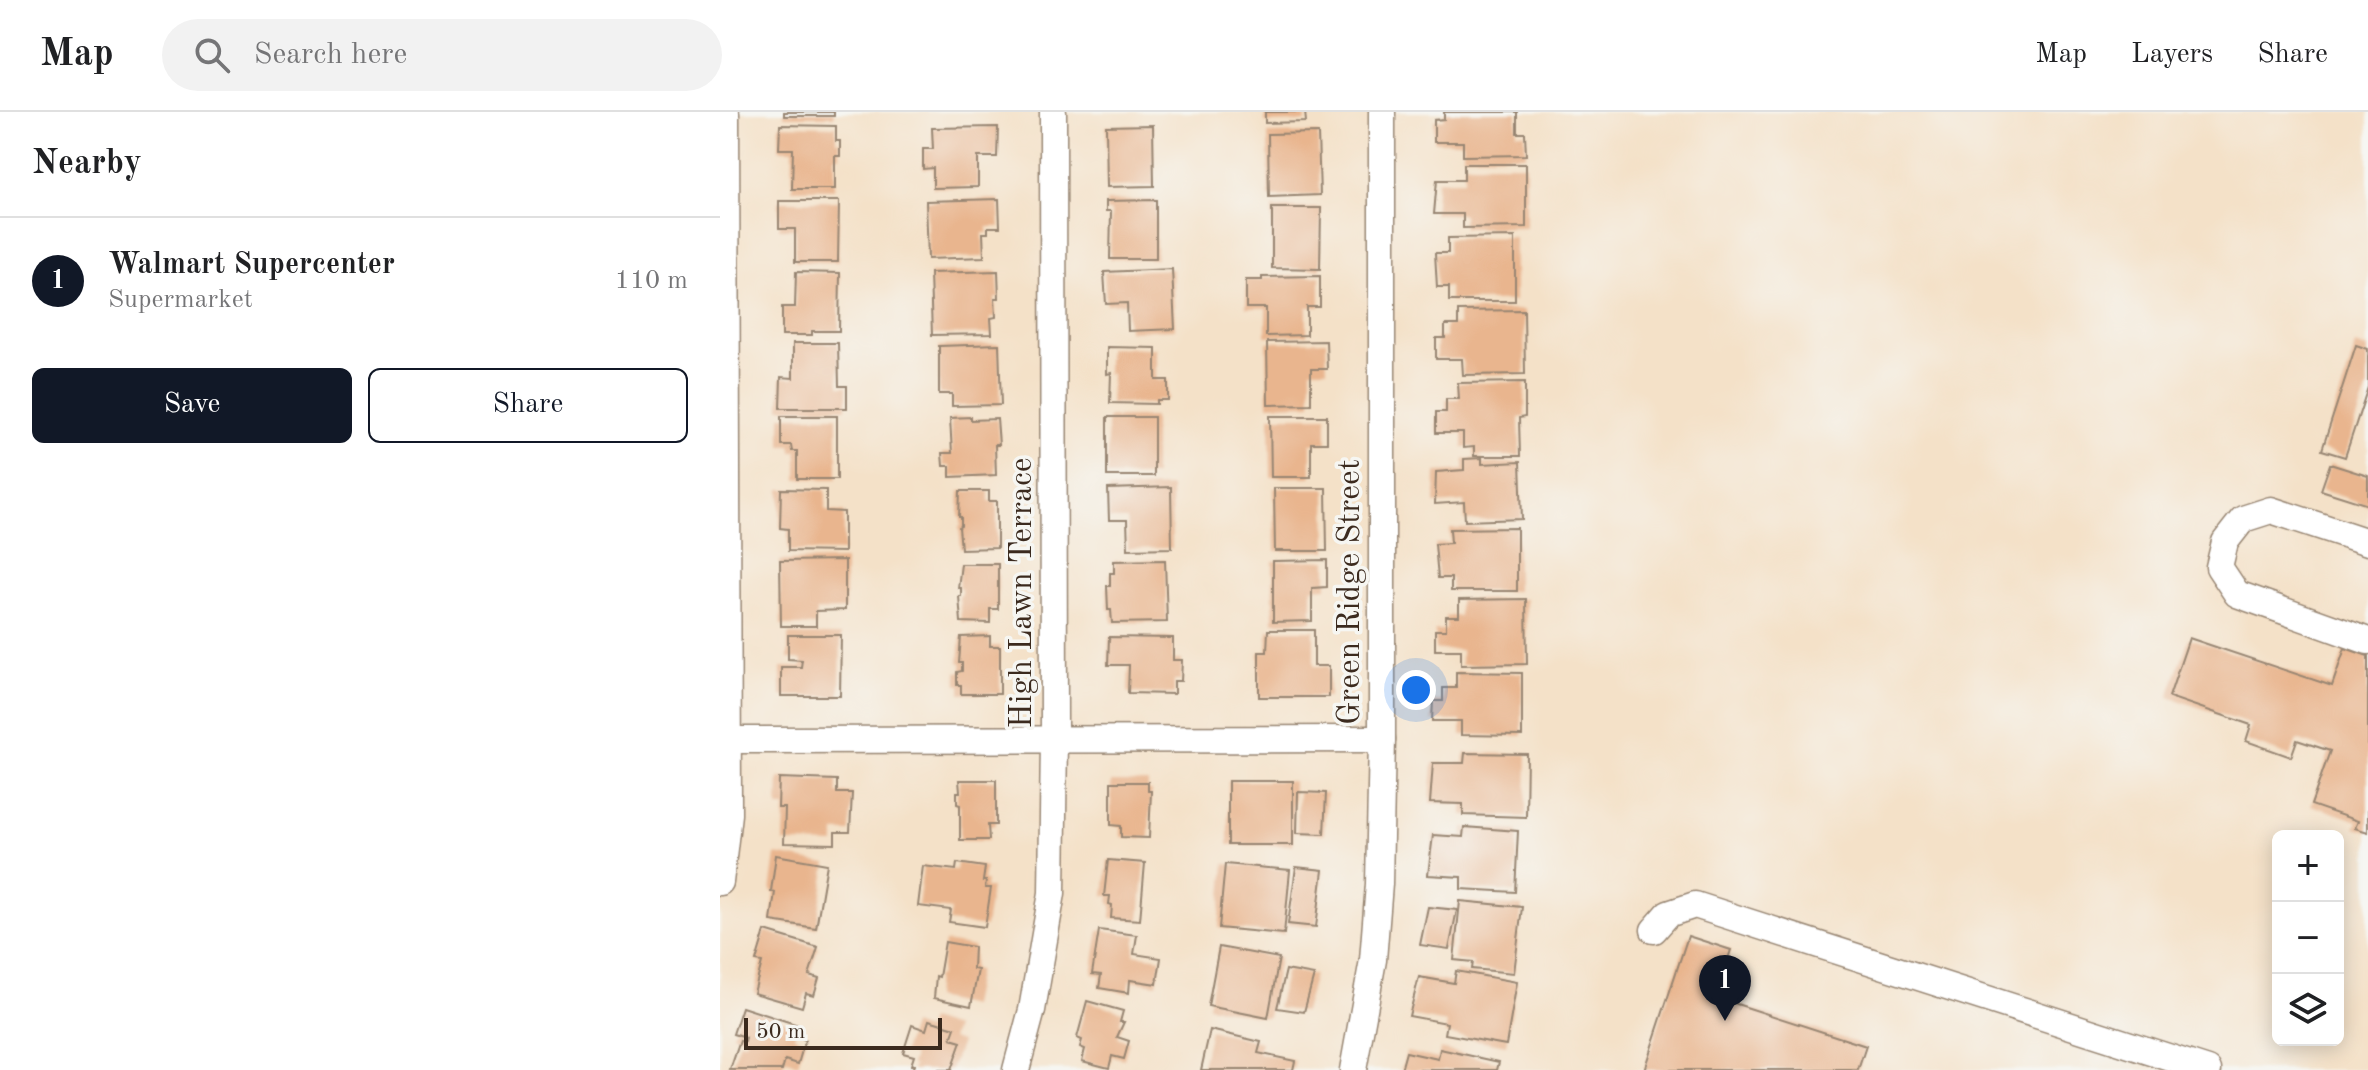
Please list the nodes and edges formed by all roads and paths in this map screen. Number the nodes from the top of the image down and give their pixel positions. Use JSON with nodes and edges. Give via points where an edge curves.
{"nodes":[{"id":1,"x":726,"y":112,"type":"edge"},
{"id":2,"x":1053,"y":112,"type":"edge"},
{"id":3,"x":1382,"y":112,"type":"edge"},
{"id":4,"x":2368,"y":542,"type":"edge"},
{"id":5,"x":2368,"y":641,"type":"edge"},
{"id":6,"x":1054,"y":738,"type":"junction"},
{"id":7,"x":1382,"y":739,"type":"junction"},
{"id":8,"x":723,"y":740,"type":"edge"},
{"id":9,"x":720,"y":882,"type":"edge"},
{"id":10,"x":1654,"y":930,"type":"dead end"},
{"id":11,"x":1016,"y":1070,"type":"edge"},
{"id":12,"x":1353,"y":1070,"type":"edge"},
{"id":13,"x":2208,"y":1070,"type":"edge"}],
"edges":[{"from":1,"to":8,"type":"street"},
{"from":2,"to":6,"type":"street","name":"High Lawn Terrace"},
{"from":3,"to":7,"type":"street","name":"Green Ridge Street"},
{"from":4,"to":5,"type":"street","via":[[2271,510],[2243,519],[2225,542],[2219,567],[2237,594]]},
{"from":6,"to":7,"type":"street"},
{"from":6,"to":8,"type":"street"},
{"from":6,"to":11,"type":"street","name":"High Lawn Terrace","via":[[1052,893]]},
{"from":7,"to":12,"type":"street","name":"Green Ridge Street","via":[[1374,944]]},
{"from":8,"to":9,"type":"street","via":[[728,814]]},
{"from":10,"to":13,"type":"street","via":[[1668,914],[1695,905]]}]}
